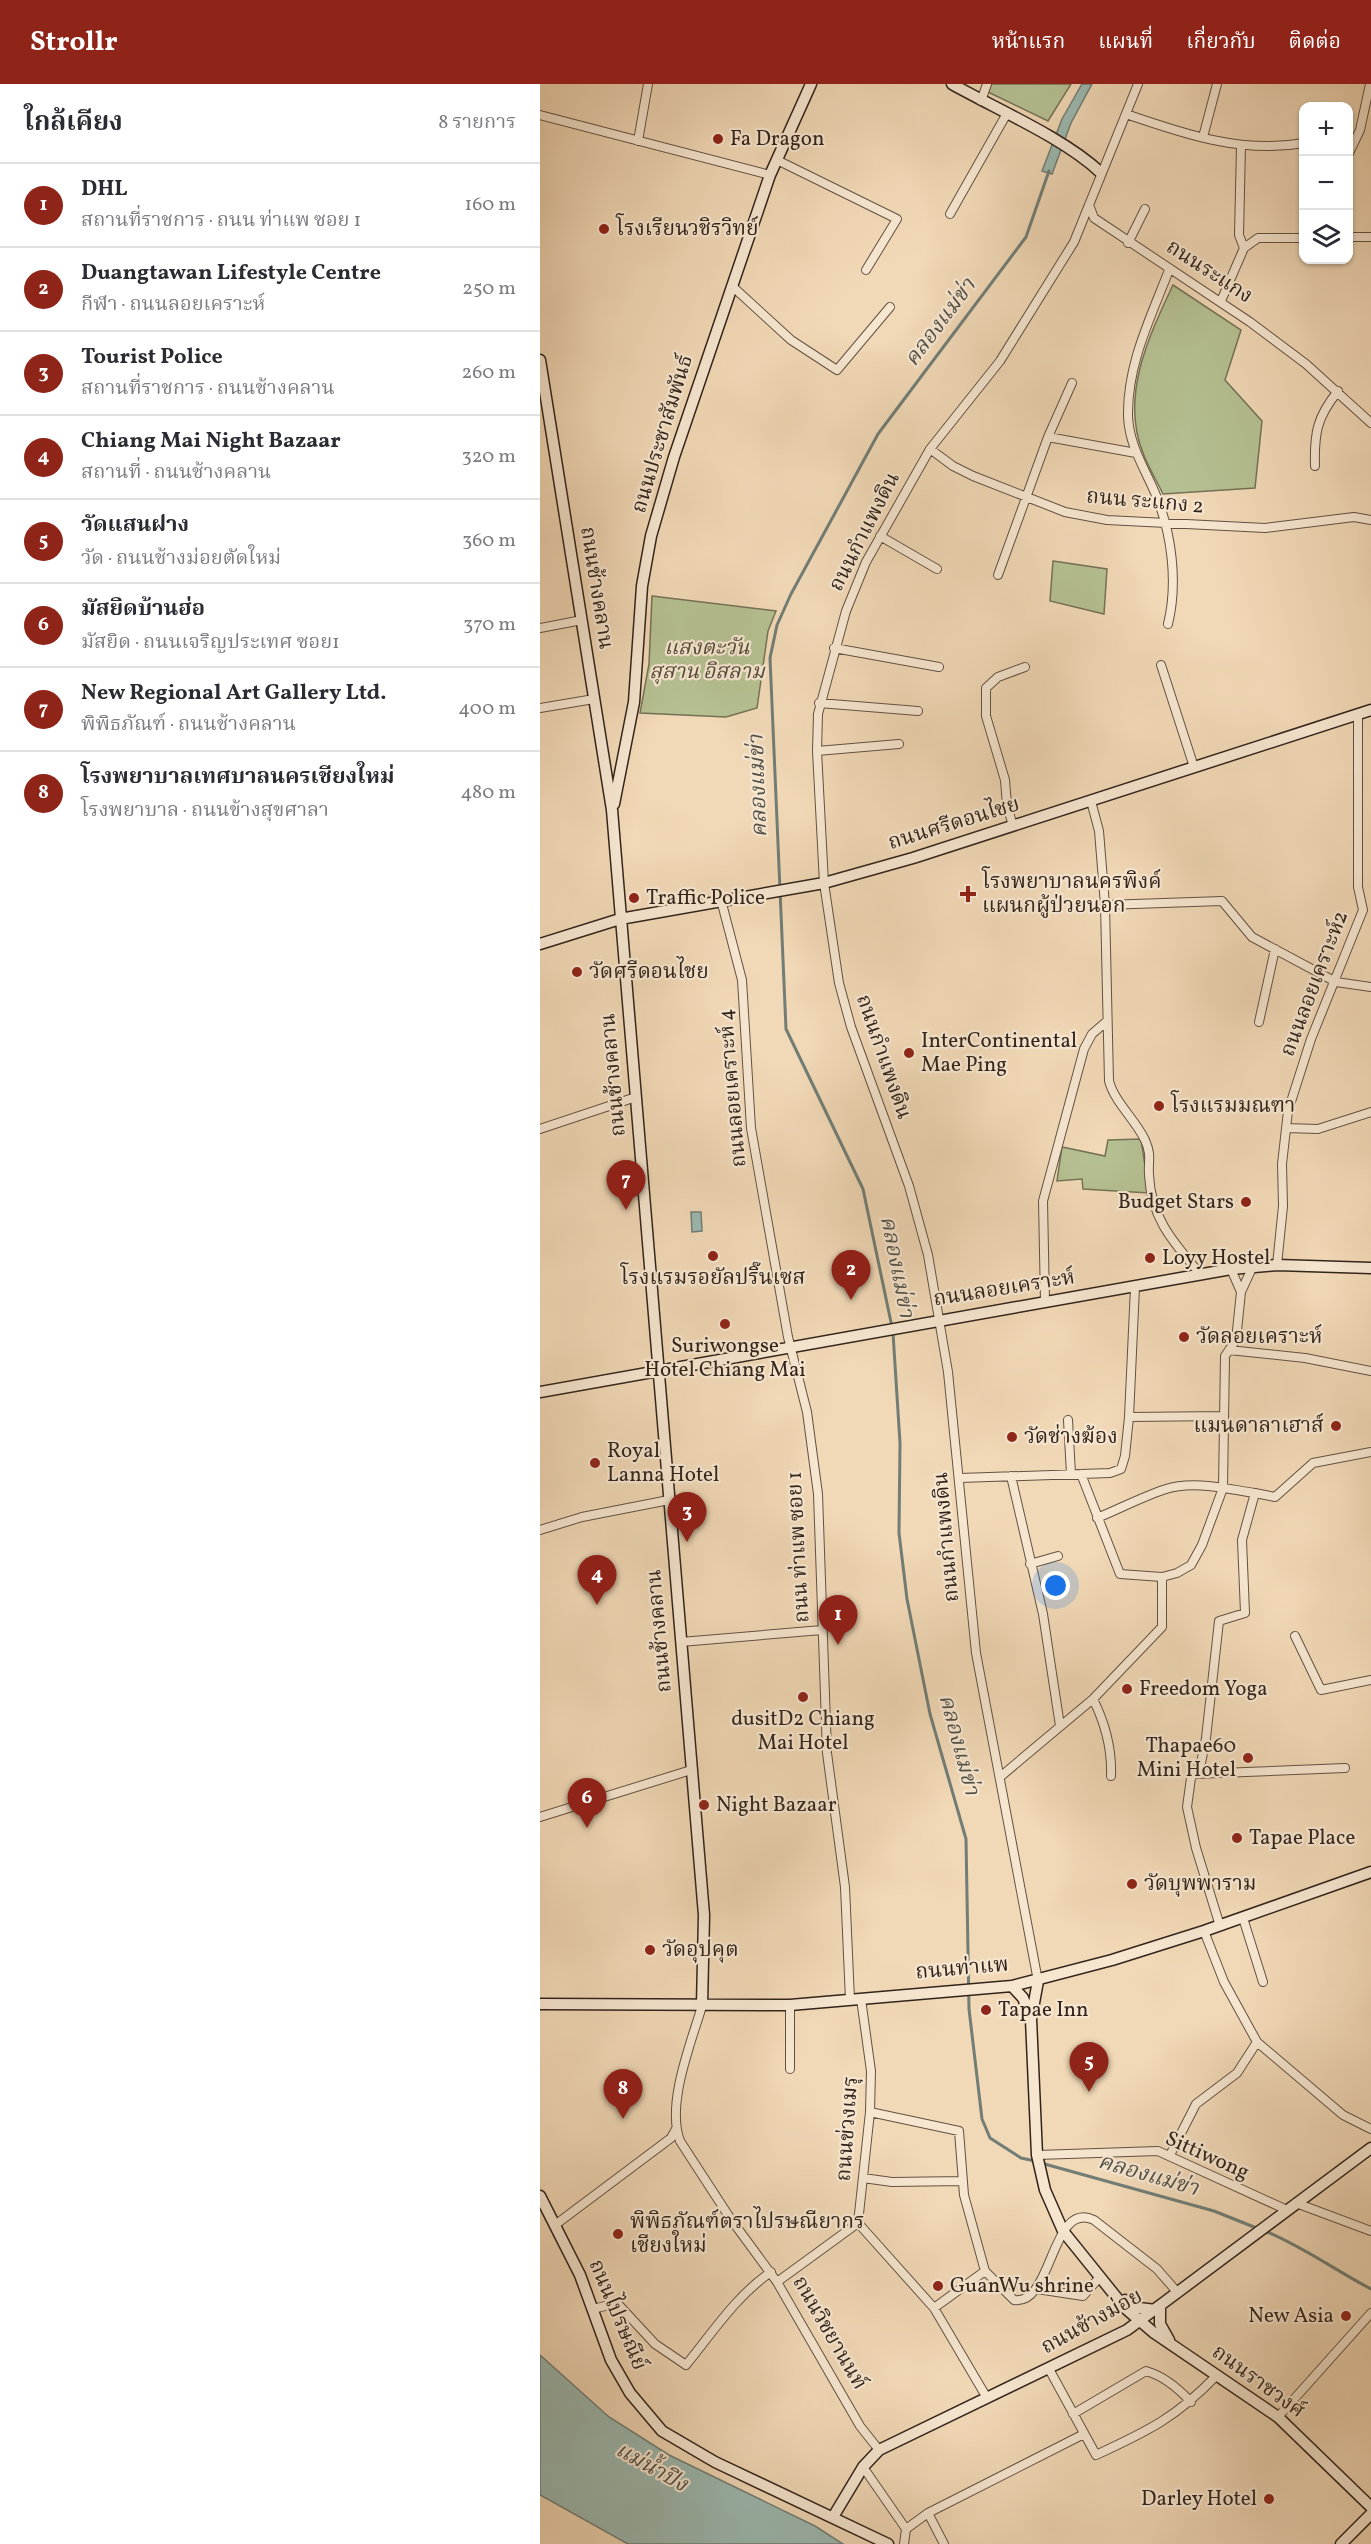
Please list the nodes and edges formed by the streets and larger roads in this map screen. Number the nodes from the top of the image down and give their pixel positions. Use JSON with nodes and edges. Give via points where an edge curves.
{"nodes":[{"id":1,"x":648,"y":84,"type":"edge"},
{"id":2,"x":811,"y":84,"type":"edge"},
{"id":3,"x":952,"y":84,"type":"edge"},
{"id":4,"x":987,"y":84,"type":"edge"},
{"id":5,"x":1138,"y":84,"type":"edge"},
{"id":6,"x":1217,"y":84,"type":"edge"},
{"id":7,"x":1370,"y":84,"type":"edge"},
{"id":8,"x":981,"y":101,"type":"junction"},
{"id":9,"x":1126,"y":114,"type":"junction"},
{"id":10,"x":1006,"y":115,"type":"junction"},
{"id":11,"x":540,"y":116,"type":"edge"},
{"id":12,"x":1203,"y":137,"type":"junction"},
{"id":13,"x":1353,"y":139,"type":"edge"},
{"id":14,"x":638,"y":141,"type":"junction"},
{"id":15,"x":1299,"y":144,"type":"edge"},
{"id":16,"x":1241,"y":146,"type":"junction"},
{"id":17,"x":777,"y":160,"type":"junction"},
{"id":18,"x":1100,"y":172,"type":"junction"},
{"id":19,"x":770,"y":175,"type":"junction"},
{"id":20,"x":1089,"y":204,"type":"junction"},
{"id":21,"x":1145,"y":209,"type":"dead end"},
{"id":22,"x":950,"y":214,"type":"dead end"},
{"id":23,"x":1353,"y":237,"type":"edge"},
{"id":24,"x":1371,"y":237,"type":"edge"},
{"id":25,"x":1299,"y":238,"type":"edge"},
{"id":26,"x":1128,"y":243,"type":"junction"},
{"id":27,"x":1244,"y":248,"type":"junction"},
{"id":28,"x":866,"y":270,"type":"dead end"},
{"id":29,"x":1169,"y":270,"type":"junction"},
{"id":30,"x":732,"y":286,"type":"junction"},
{"id":31,"x":1221,"y":301,"type":"junction"},
{"id":32,"x":890,"y":307,"type":"dead end"},
{"id":33,"x":540,"y":360,"type":"edge"},
{"id":34,"x":1072,"y":383,"type":"dead end"},
{"id":35,"x":1338,"y":391,"type":"junction"},
{"id":36,"x":544,"y":408,"type":"edge"},
{"id":37,"x":1371,"y":423,"type":"edge"},
{"id":38,"x":1048,"y":437,"type":"junction"},
{"id":39,"x":930,"y":449,"type":"junction"},
{"id":40,"x":1136,"y":453,"type":"junction"},
{"id":41,"x":1315,"y":466,"type":"dead end"},
{"id":42,"x":1028,"y":496,"type":"junction"},
{"id":43,"x":1371,"y":520,"type":"edge"},
{"id":44,"x":1165,"y":525,"type":"junction"},
{"id":45,"x":880,"y":536,"type":"junction"},
{"id":46,"x":937,"y":569,"type":"dead end"},
{"id":47,"x":999,"y":575,"type":"dead end"},
{"id":48,"x":582,"y":620,"type":"junction"},
{"id":49,"x":1168,"y":624,"type":"dead end"},
{"id":50,"x":540,"y":627,"type":"edge"},
{"id":51,"x":834,"y":648,"type":"junction"},
{"id":52,"x":1161,"y":664,"type":"dead end"},
{"id":53,"x":939,"y":667,"type":"dead end"},
{"id":54,"x":1025,"y":667,"type":"dead end"},
{"id":55,"x":594,"y":699,"type":"junction"},
{"id":56,"x":819,"y":702,"type":"junction"},
{"id":57,"x":540,"y":708,"type":"edge"},
{"id":58,"x":918,"y":711,"type":"dead end"},
{"id":59,"x":1371,"y":711,"type":"edge"},
{"id":60,"x":1358,"y":715,"type":"junction"},
{"id":61,"x":899,"y":744,"type":"dead end"},
{"id":62,"x":817,"y":751,"type":"junction"},
{"id":63,"x":1194,"y":767,"type":"junction"},
{"id":64,"x":1091,"y":801,"type":"junction"},
{"id":65,"x":612,"y":810,"type":"junction"},
{"id":66,"x":1013,"y":826,"type":"junction"},
{"id":67,"x":824,"y":883,"type":"junction"},
{"id":68,"x":721,"y":900,"type":"junction"},
{"id":69,"x":1106,"y":905,"type":"junction"},
{"id":70,"x":1367,"y":908,"type":"edge"},
{"id":71,"x":620,"y":919,"type":"junction"},
{"id":72,"x":540,"y":944,"type":"edge"},
{"id":73,"x":1275,"y":949,"type":"junction"},
{"id":74,"x":1336,"y":982,"type":"junction"},
{"id":75,"x":1371,"y":987,"type":"edge"},
{"id":76,"x":1107,"y":1021,"type":"junction"},
{"id":77,"x":1259,"y":1022,"type":"dead end"},
{"id":78,"x":636,"y":1097,"type":"junction"},
{"id":79,"x":1371,"y":1112,"type":"edge"},
{"id":80,"x":1286,"y":1128,"type":"junction"},
{"id":81,"x":540,"y":1129,"type":"edge"},
{"id":82,"x":1277,"y":1265,"type":"junction"},
{"id":83,"x":1253,"y":1266,"type":"junction"},
{"id":84,"x":1371,"y":1268,"type":"edge"},
{"id":85,"x":1231,"y":1269,"type":"junction"},
{"id":86,"x":1201,"y":1275,"type":"junction"},
{"id":87,"x":1135,"y":1287,"type":"junction"},
{"id":88,"x":1241,"y":1292,"type":"junction"},
{"id":89,"x":1045,"y":1302,"type":"junction"},
{"id":90,"x":940,"y":1319,"type":"junction"},
{"id":91,"x":789,"y":1346,"type":"junction"},
{"id":92,"x":1229,"y":1350,"type":"junction"},
{"id":93,"x":658,"y":1369,"type":"junction"},
{"id":94,"x":1371,"y":1371,"type":"edge"},
{"id":95,"x":540,"y":1392,"type":"edge"},
{"id":96,"x":1224,"y":1416,"type":"junction"},
{"id":97,"x":1129,"y":1418,"type":"junction"},
{"id":98,"x":1068,"y":1420,"type":"dead end"},
{"id":99,"x":1371,"y":1452,"type":"edge"},
{"id":100,"x":1071,"y":1474,"type":"junction"},
{"id":101,"x":1081,"y":1474,"type":"junction"},
{"id":102,"x":1011,"y":1476,"type":"junction"},
{"id":103,"x":960,"y":1478,"type":"junction"},
{"id":104,"x":1223,"y":1488,"type":"junction"},
{"id":105,"x":1255,"y":1493,"type":"junction"},
{"id":106,"x":669,"y":1500,"type":"junction"},
{"id":107,"x":1097,"y":1518,"type":"junction"},
{"id":108,"x":540,"y":1530,"type":"edge"},
{"id":109,"x":1058,"y":1556,"type":"dead end"},
{"id":110,"x":1030,"y":1564,"type":"junction"},
{"id":111,"x":1162,"y":1577,"type":"junction"},
{"id":112,"x":822,"y":1630,"type":"junction"},
{"id":113,"x":1294,"y":1636,"type":"dead end"},
{"id":114,"x":681,"y":1642,"type":"junction"},
{"id":115,"x":1371,"y":1680,"type":"edge"},
{"id":116,"x":1093,"y":1699,"type":"junction"},
{"id":117,"x":1060,"y":1726,"type":"junction"},
{"id":118,"x":1346,"y":1768,"type":"dead end"},
{"id":119,"x":692,"y":1770,"type":"junction"},
{"id":120,"x":1194,"y":1774,"type":"junction"},
{"id":121,"x":1111,"y":1776,"type":"dead end"},
{"id":122,"x":1000,"y":1777,"type":"junction"},
{"id":123,"x":540,"y":1817,"type":"edge"},
{"id":124,"x":1371,"y":1872,"type":"edge"},
{"id":125,"x":1243,"y":1918,"type":"junction"},
{"id":126,"x":1220,"y":1926,"type":"junction"},
{"id":127,"x":1204,"y":1931,"type":"junction"},
{"id":128,"x":1038,"y":1981,"type":"junction"},
{"id":129,"x":1263,"y":1982,"type":"dead end"},
{"id":130,"x":1012,"y":1986,"type":"junction"},
{"id":131,"x":855,"y":1999,"type":"junction"},
{"id":132,"x":540,"y":2004,"type":"edge"},
{"id":133,"x":790,"y":2005,"type":"junction"},
{"id":134,"x":702,"y":2006,"type":"junction"},
{"id":135,"x":1031,"y":2019,"type":"junction"},
{"id":136,"x":1257,"y":2042,"type":"junction"},
{"id":137,"x":790,"y":2069,"type":"dead end"},
{"id":138,"x":870,"y":2112,"type":"junction"},
{"id":139,"x":1371,"y":2129,"type":"edge"},
{"id":140,"x":676,"y":2139,"type":"junction"},
{"id":141,"x":1371,"y":2148,"type":"edge"},
{"id":142,"x":1037,"y":2155,"type":"junction"},
{"id":143,"x":1170,"y":2155,"type":"junction"},
{"id":144,"x":863,"y":2178,"type":"junction"},
{"id":145,"x":962,"y":2181,"type":"junction"},
{"id":146,"x":540,"y":2196,"type":"edge"},
{"id":147,"x":1296,"y":2203,"type":"junction"},
{"id":148,"x":1287,"y":2210,"type":"junction"},
{"id":149,"x":858,"y":2223,"type":"junction"},
{"id":150,"x":555,"y":2225,"type":"junction"},
{"id":151,"x":1063,"y":2231,"type":"junction"},
{"id":152,"x":1371,"y":2231,"type":"edge"},
{"id":153,"x":985,"y":2271,"type":"junction"},
{"id":154,"x":771,"y":2272,"type":"junction"},
{"id":155,"x":1101,"y":2281,"type":"junction"},
{"id":156,"x":777,"y":2282,"type":"junction"},
{"id":157,"x":1037,"y":2289,"type":"junction"},
{"id":158,"x":1178,"y":2293,"type":"junction"},
{"id":159,"x":934,"y":2308,"type":"junction"},
{"id":160,"x":1158,"y":2308,"type":"junction"},
{"id":161,"x":593,"y":2309,"type":"junction"},
{"id":162,"x":1371,"y":2313,"type":"edge"},
{"id":163,"x":1141,"y":2321,"type":"junction"},
{"id":164,"x":1172,"y":2344,"type":"junction"},
{"id":165,"x":1049,"y":2369,"type":"junction"},
{"id":166,"x":1217,"y":2375,"type":"junction"},
{"id":167,"x":987,"y":2398,"type":"junction"},
{"id":168,"x":1191,"y":2402,"type":"junction"},
{"id":169,"x":1073,"y":2414,"type":"junction"},
{"id":170,"x":1278,"y":2417,"type":"junction"},
{"id":171,"x":1084,"y":2434,"type":"junction"},
{"id":172,"x":879,"y":2450,"type":"junction"},
{"id":173,"x":863,"y":2467,"type":"junction"},
{"id":174,"x":1371,"y":2507,"type":"edge"},
{"id":175,"x":928,"y":2513,"type":"junction"},
{"id":176,"x":1371,"y":2514,"type":"edge"},
{"id":177,"x":833,"y":2517,"type":"junction"},
{"id":178,"x":906,"y":2529,"type":"junction"},
{"id":179,"x":945,"y":2543,"type":"edge"},
{"id":180,"x":888,"y":2544,"type":"edge"},
{"id":181,"x":904,"y":2544,"type":"edge"},
{"id":182,"x":1341,"y":2544,"type":"edge"}],
"edges":[{"from":1,"to":14,"type":"street"},
{"from":2,"to":17,"type":"street","name":"ถนนประชาสัมพันธ์"},
{"from":3,"to":8,"type":"street"},
{"from":4,"to":8,"type":"street"},
{"from":5,"to":9,"type":"street"},
{"from":6,"to":12,"type":"street"},
{"from":7,"to":13,"type":"street","via":[[1360,130]]},
{"from":8,"to":10,"type":"street"},
{"from":9,"to":12,"type":"street"},
{"from":9,"to":18,"type":"street"},
{"from":10,"to":18,"type":"street","via":[[1088,160]]},
{"from":10,"to":22,"type":"street"},
{"from":11,"to":14,"type":"street"},
{"from":12,"to":16,"type":"street"},
{"from":14,"to":19,"type":"street"},
{"from":15,"to":16,"type":"street"},
{"from":16,"to":27,"type":"street","via":[[1239,235]]},
{"from":17,"to":19,"type":"street","name":"ถนนประชาสัมพันธ์"},
{"from":17,"to":28,"type":"street","via":[[897,219]]},
{"from":18,"to":20,"type":"street"},
{"from":19,"to":30,"type":"street","name":"ถนนประชาสัมพันธ์"},
{"from":20,"to":26,"type":"street","name":"ถนนระแกง","via":[[1094,218]]},
{"from":20,"to":39,"type":"street","name":"ถนนกำแพงดิน","via":[[1074,242],[1000,361]]},
{"from":21,"to":26,"type":"street"},
{"from":23,"to":24,"type":"street"},
{"from":25,"to":27,"type":"street","via":[[1258,238]]},
{"from":26,"to":29,"type":"street","name":"ถนนระแกง"},
{"from":27,"to":31,"type":"street"},
{"from":29,"to":31,"type":"street","name":"ถนนระแกง"},
{"from":29,"to":40,"type":"street","via":[[1132,374],[1128,416]]},
{"from":30,"to":32,"type":"street","via":[[790,340],[837,370]]},
{"from":30,"to":65,"type":"street","name":"ถนนประชาสัมพันธ์","via":[[651,536],[642,586],[634,702]]},
{"from":31,"to":35,"type":"street","name":"ถนนระแกง"},
{"from":33,"to":36,"type":"street","name":"ถนนช้างคลาน"},
{"from":34,"to":38,"type":"street"},
{"from":35,"to":37,"type":"street","name":"ถนนระแกง"},
{"from":35,"to":41,"type":"street","via":[[1325,408],[1314,434]]},
{"from":36,"to":48,"type":"street","name":"ถนนช้างคลาน"},
{"from":38,"to":40,"type":"street"},
{"from":38,"to":42,"type":"street"},
{"from":39,"to":42,"type":"street","name":"ถนน ระแกง 2","via":[[973,476]]},
{"from":39,"to":45,"type":"street","name":"ถนนกำแพงดิน"},
{"from":40,"to":44,"type":"street"},
{"from":42,"to":44,"type":"street","name":"ถนน ระแกง 2","via":[[1065,512]]},
{"from":42,"to":47,"type":"street"},
{"from":43,"to":44,"type":"street","name":"ถนน ระแกง 2","via":[[1354,517],[1265,528]]},
{"from":44,"to":49,"type":"street","via":[[1174,601]]},
{"from":45,"to":46,"type":"street"},
{"from":45,"to":51,"type":"street","name":"ถนนกำแพงดิน","via":[[866,562]]},
{"from":48,"to":50,"type":"street"},
{"from":48,"to":55,"type":"street","name":"ถนนช้างคลาน"},
{"from":51,"to":53,"type":"street"},
{"from":51,"to":56,"type":"street","name":"ถนนกำแพงดิน"},
{"from":52,"to":63,"type":"street"},
{"from":54,"to":66,"type":"street","via":[[998,677],[986,688],[986,716],[1005,780]]},
{"from":55,"to":57,"type":"street"},
{"from":55,"to":65,"type":"street","name":"ถนนช้างคลาน"},
{"from":56,"to":58,"type":"street"},
{"from":56,"to":62,"type":"street","name":"ถนนกำแพงดิน"},
{"from":59,"to":60,"type":"street","name":"ถนนศรีดอนไชย"},
{"from":60,"to":63,"type":"street","name":"ถนนศรีดอนไชย"},
{"from":60,"to":70,"type":"street","name":"ถนนลอยเคราะห์2","via":[[1358,887]]},
{"from":61,"to":62,"type":"street"},
{"from":62,"to":67,"type":"street","name":"ถนนกำแพงดิน"},
{"from":63,"to":64,"type":"street","name":"ถนนศรีดอนไชย"},
{"from":64,"to":66,"type":"street","name":"ถนนศรีดอนไชย"},
{"from":64,"to":69,"type":"street","via":[[1099,831]]},
{"from":65,"to":71,"type":"street","name":"ถนนช้างคลาน"},
{"from":66,"to":67,"type":"street","name":"ถนนศรีดอนไชย"},
{"from":67,"to":68,"type":"street","name":"ถนนศรีดอนไชย"},
{"from":67,"to":90,"type":"street","name":"ถนนกำแพงดิน","via":[[839,983],[909,1186]]},
{"from":68,"to":71,"type":"street","name":"ถนนศรีดอนไชย"},
{"from":68,"to":91,"type":"street","name":"ถนนลอยเคราะห์ 4","via":[[742,980],[751,1128]]},
{"from":69,"to":73,"type":"street","via":[[1222,901],[1252,937]]},
{"from":69,"to":76,"type":"street"},
{"from":70,"to":74,"type":"street","name":"ถนนลอยเคราะห์2"},
{"from":71,"to":72,"type":"street","name":"ถนนศรีดอนไชย"},
{"from":71,"to":78,"type":"street","name":"ถนนช้างคลาน"},
{"from":73,"to":74,"type":"street"},
{"from":73,"to":77,"type":"street"},
{"from":74,"to":75,"type":"street"},
{"from":74,"to":80,"type":"street","name":"ถนนลอยเคราะห์2","via":[[1311,1039]]},
{"from":76,"to":86,"type":"street","via":[[1112,1091],[1144,1138],[1152,1157],[1149,1174],[1160,1222]]},
{"from":76,"to":89,"type":"street","via":[[1092,1034],[1084,1049],[1043,1201]]},
{"from":78,"to":81,"type":"street"},
{"from":78,"to":93,"type":"street","name":"ถนนช้างคลาน"},
{"from":79,"to":80,"type":"street","via":[[1318,1129]]},
{"from":80,"to":82,"type":"street","name":"ถนนลอยเคราะห์2"},
{"from":82,"to":83,"type":"street","name":"ถนนลอยเคราะห์"},
{"from":82,"to":84,"type":"street","name":"ถนนลอยเคราะห์"},
{"from":83,"to":85,"type":"street","name":"ถนนลอยเคราะห์"},
{"from":83,"to":88,"type":"street"},
{"from":85,"to":86,"type":"street","name":"ถนนลอยเคราะห์"},
{"from":85,"to":88,"type":"street"},
{"from":86,"to":87,"type":"street","name":"ถนนลอยเคราะห์"},
{"from":87,"to":89,"type":"street","name":"ถนนลอยเคราะห์"},
{"from":87,"to":97,"type":"street"},
{"from":88,"to":92,"type":"street","via":[[1236,1340]]},
{"from":89,"to":90,"type":"street","name":"ถนนลอยเคราะห์"},
{"from":90,"to":91,"type":"street","name":"ถนนลอยเคราะห์"},
{"from":90,"to":103,"type":"street","name":"ถนนกำแพงดิน"},
{"from":91,"to":93,"type":"street","name":"ถนนลอยเคราะห์"},
{"from":91,"to":112,"type":"street","name":"ถนน ท่าแพ ซอย 1","via":[[807,1412],[818,1494]]},
{"from":92,"to":94,"type":"street","via":[[1305,1358]]},
{"from":92,"to":96,"type":"street","via":[[1225,1356]]},
{"from":93,"to":95,"type":"street","name":"ถนนลอยเคราะห์"},
{"from":93,"to":106,"type":"street","name":"ถนนช้างคลาน"},
{"from":96,"to":97,"type":"street"},
{"from":96,"to":104,"type":"street"},
{"from":97,"to":101,"type":"street","via":[[1121,1468],[1110,1473]]},
{"from":98,"to":100,"type":"street"},
{"from":99,"to":105,"type":"street","via":[[1313,1463],[1275,1497]]},
{"from":100,"to":101,"type":"street"},
{"from":100,"to":102,"type":"street"},
{"from":101,"to":107,"type":"street"},
{"from":102,"to":103,"type":"street"},
{"from":102,"to":110,"type":"street"},
{"from":103,"to":122,"type":"street","name":"ถนนกำแพงดิน","via":[[976,1653]]},
{"from":104,"to":105,"type":"street"},
{"from":104,"to":107,"type":"street","via":[[1166,1489]]},
{"from":104,"to":111,"type":"street","via":[[1191,1565]]},
{"from":105,"to":120,"type":"street","via":[[1242,1540],[1245,1613],[1219,1621],[1206,1738],[1201,1763]]},
{"from":106,"to":108,"type":"street","via":[[582,1517]]},
{"from":106,"to":114,"type":"street","name":"ถนนช้างคลาน"},
{"from":107,"to":111,"type":"street","via":[[1120,1574]]},
{"from":109,"to":110,"type":"street"},
{"from":110,"to":117,"type":"street","via":[[1043,1614]]},
{"from":111,"to":116,"type":"street","via":[[1162,1627]]},
{"from":112,"to":114,"type":"street"},
{"from":112,"to":131,"type":"street","name":"ถนน ท่าแพ ซอย 1","via":[[830,1786],[845,1887]]},
{"from":113,"to":115,"type":"street","via":[[1321,1690]]},
{"from":114,"to":119,"type":"street","name":"ถนนช้างคลาน"},
{"from":116,"to":117,"type":"street"},
{"from":116,"to":121,"type":"street","via":[[1112,1757]]},
{"from":117,"to":122,"type":"street"},
{"from":118,"to":120,"type":"street"},
{"from":119,"to":123,"type":"street"},
{"from":119,"to":134,"type":"street","name":"ถนนช้างคลาน","via":[[704,1915]]},
{"from":120,"to":126,"type":"street","via":[[1188,1788],[1189,1822]]},
{"from":122,"to":128,"type":"street","name":"ถนนกำแพงดิน"},
{"from":124,"to":125,"type":"street","name":"ถนนท่าแพ"},
{"from":125,"to":126,"type":"street","name":"ถนนท่าแพ"},
{"from":125,"to":129,"type":"street"},
{"from":126,"to":127,"type":"street","name":"ถนนท่าแพ"},
{"from":127,"to":128,"type":"street","name":"ถนนท่าแพ"},
{"from":127,"to":136,"type":"street","via":[[1224,1982]]},
{"from":128,"to":130,"type":"street","name":"ถนนท่าแพ"},
{"from":128,"to":135,"type":"street"},
{"from":130,"to":131,"type":"street","name":"ถนนท่าแพ"},
{"from":130,"to":135,"type":"street","via":[[1023,1998]]},
{"from":131,"to":133,"type":"street","name":"ถนนท่าแพ"},
{"from":131,"to":138,"type":"street","name":"ถนนข่วงเมรุ","via":[[871,2071]]},
{"from":132,"to":134,"type":"street","name":"ถนนท่าแพ"},
{"from":133,"to":134,"type":"street","name":"ถนนท่าแพ"},
{"from":133,"to":137,"type":"street"},
{"from":134,"to":140,"type":"street","via":[[676,2101]]},
{"from":135,"to":142,"type":"street"},
{"from":136,"to":139,"type":"street","via":[[1343,2115]]},
{"from":136,"to":143,"type":"street","via":[[1237,2073],[1196,2104]]},
{"from":138,"to":144,"type":"street","name":"ถนนข่วงเมรุ"},
{"from":138,"to":145,"type":"street","via":[[959,2131]]},
{"from":140,"to":150,"type":"street"},
{"from":140,"to":154,"type":"street","name":"ถนนวิชยานนท์"},
{"from":141,"to":147,"type":"street","name":"ถนนช้างม่อย"},
{"from":142,"to":143,"type":"street","name":"Sittiwong","via":[[1150,2150]]},
{"from":142,"to":151,"type":"street","via":[[1050,2205]]},
{"from":143,"to":148,"type":"street","name":"Sittiwong","via":[[1222,2183]]},
{"from":144,"to":145,"type":"street","via":[[892,2182]]},
{"from":144,"to":149,"type":"street","name":"ถนนข่วงเมรุ"},
{"from":145,"to":153,"type":"street"},
{"from":146,"to":150,"type":"street","name":"ถนนไปรษณีย์"},
{"from":147,"to":148,"type":"street","name":"ถนนช้างม่อย"},
{"from":147,"to":152,"type":"street"},
{"from":148,"to":158,"type":"street","name":"ถนนช้างม่อย"},
{"from":149,"to":156,"type":"street"},
{"from":149,"to":159,"type":"street"},
{"from":150,"to":161,"type":"street","name":"ถนนไปรษณีย์"},
{"from":151,"to":155,"type":"street"},
{"from":151,"to":157,"type":"street"},
{"from":151,"to":158,"type":"street","via":[[1081,2217],[1094,2220],[1157,2268]]},
{"from":153,"to":157,"type":"street","via":[[1014,2300],[1022,2300]]},
{"from":153,"to":159,"type":"street"},
{"from":154,"to":156,"type":"street","name":"ถนนวิชยานนท์"},
{"from":154,"to":161,"type":"street","via":[[750,2286],[686,2365],[655,2344],[617,2303]]},
{"from":155,"to":157,"type":"street","via":[[1083,2296]]},
{"from":155,"to":160,"type":"street","via":[[1134,2306]]},
{"from":155,"to":163,"type":"street","name":"ถนนราชวงศ์"},
{"from":156,"to":172,"type":"street","name":"ถนนวิชยานนท์","via":[[860,2426]]},
{"from":158,"to":160,"type":"street","name":"ถนนช้างม่อย"},
{"from":159,"to":167,"type":"street"},
{"from":160,"to":163,"type":"street","name":"ถนนช้างม่อย"},
{"from":160,"to":164,"type":"street","via":[[1161,2327]]},
{"from":161,"to":177,"type":"street","name":"ถนนไปรษณีย์","via":[[618,2375],[662,2431],[715,2462]]},
{"from":162,"to":170,"type":"street"},
{"from":163,"to":164,"type":"street","name":"ถนนราชวงศ์"},
{"from":163,"to":165,"type":"street","name":"ถนนช้างม่อย"},
{"from":164,"to":166,"type":"street","name":"ถนนราชวงศ์"},
{"from":165,"to":167,"type":"street","name":"ถนนช้างม่อย"},
{"from":165,"to":169,"type":"street"},
{"from":166,"to":168,"type":"street"},
{"from":166,"to":170,"type":"street","name":"ถนนราชวงศ์"},
{"from":167,"to":172,"type":"street","name":"ถนนช้างม่อย"},
{"from":168,"to":169,"type":"street","via":[[1179,2389],[1146,2371]]},
{"from":168,"to":171,"type":"street","via":[[1152,2429],[1096,2455]]},
{"from":169,"to":171,"type":"street"},
{"from":170,"to":174,"type":"street","name":"ถนนราชวงศ์"},
{"from":171,"to":175,"type":"street"},
{"from":172,"to":173,"type":"street","name":"ถนนช้างม่อย"},
{"from":173,"to":177,"type":"street","name":"ถนนช้างม่อย"},
{"from":173,"to":178,"type":"street"},
{"from":175,"to":178,"type":"street"},
{"from":175,"to":179,"type":"street"},
{"from":176,"to":182,"type":"street"},
{"from":177,"to":180,"type":"street"},
{"from":178,"to":181,"type":"street"}]}
